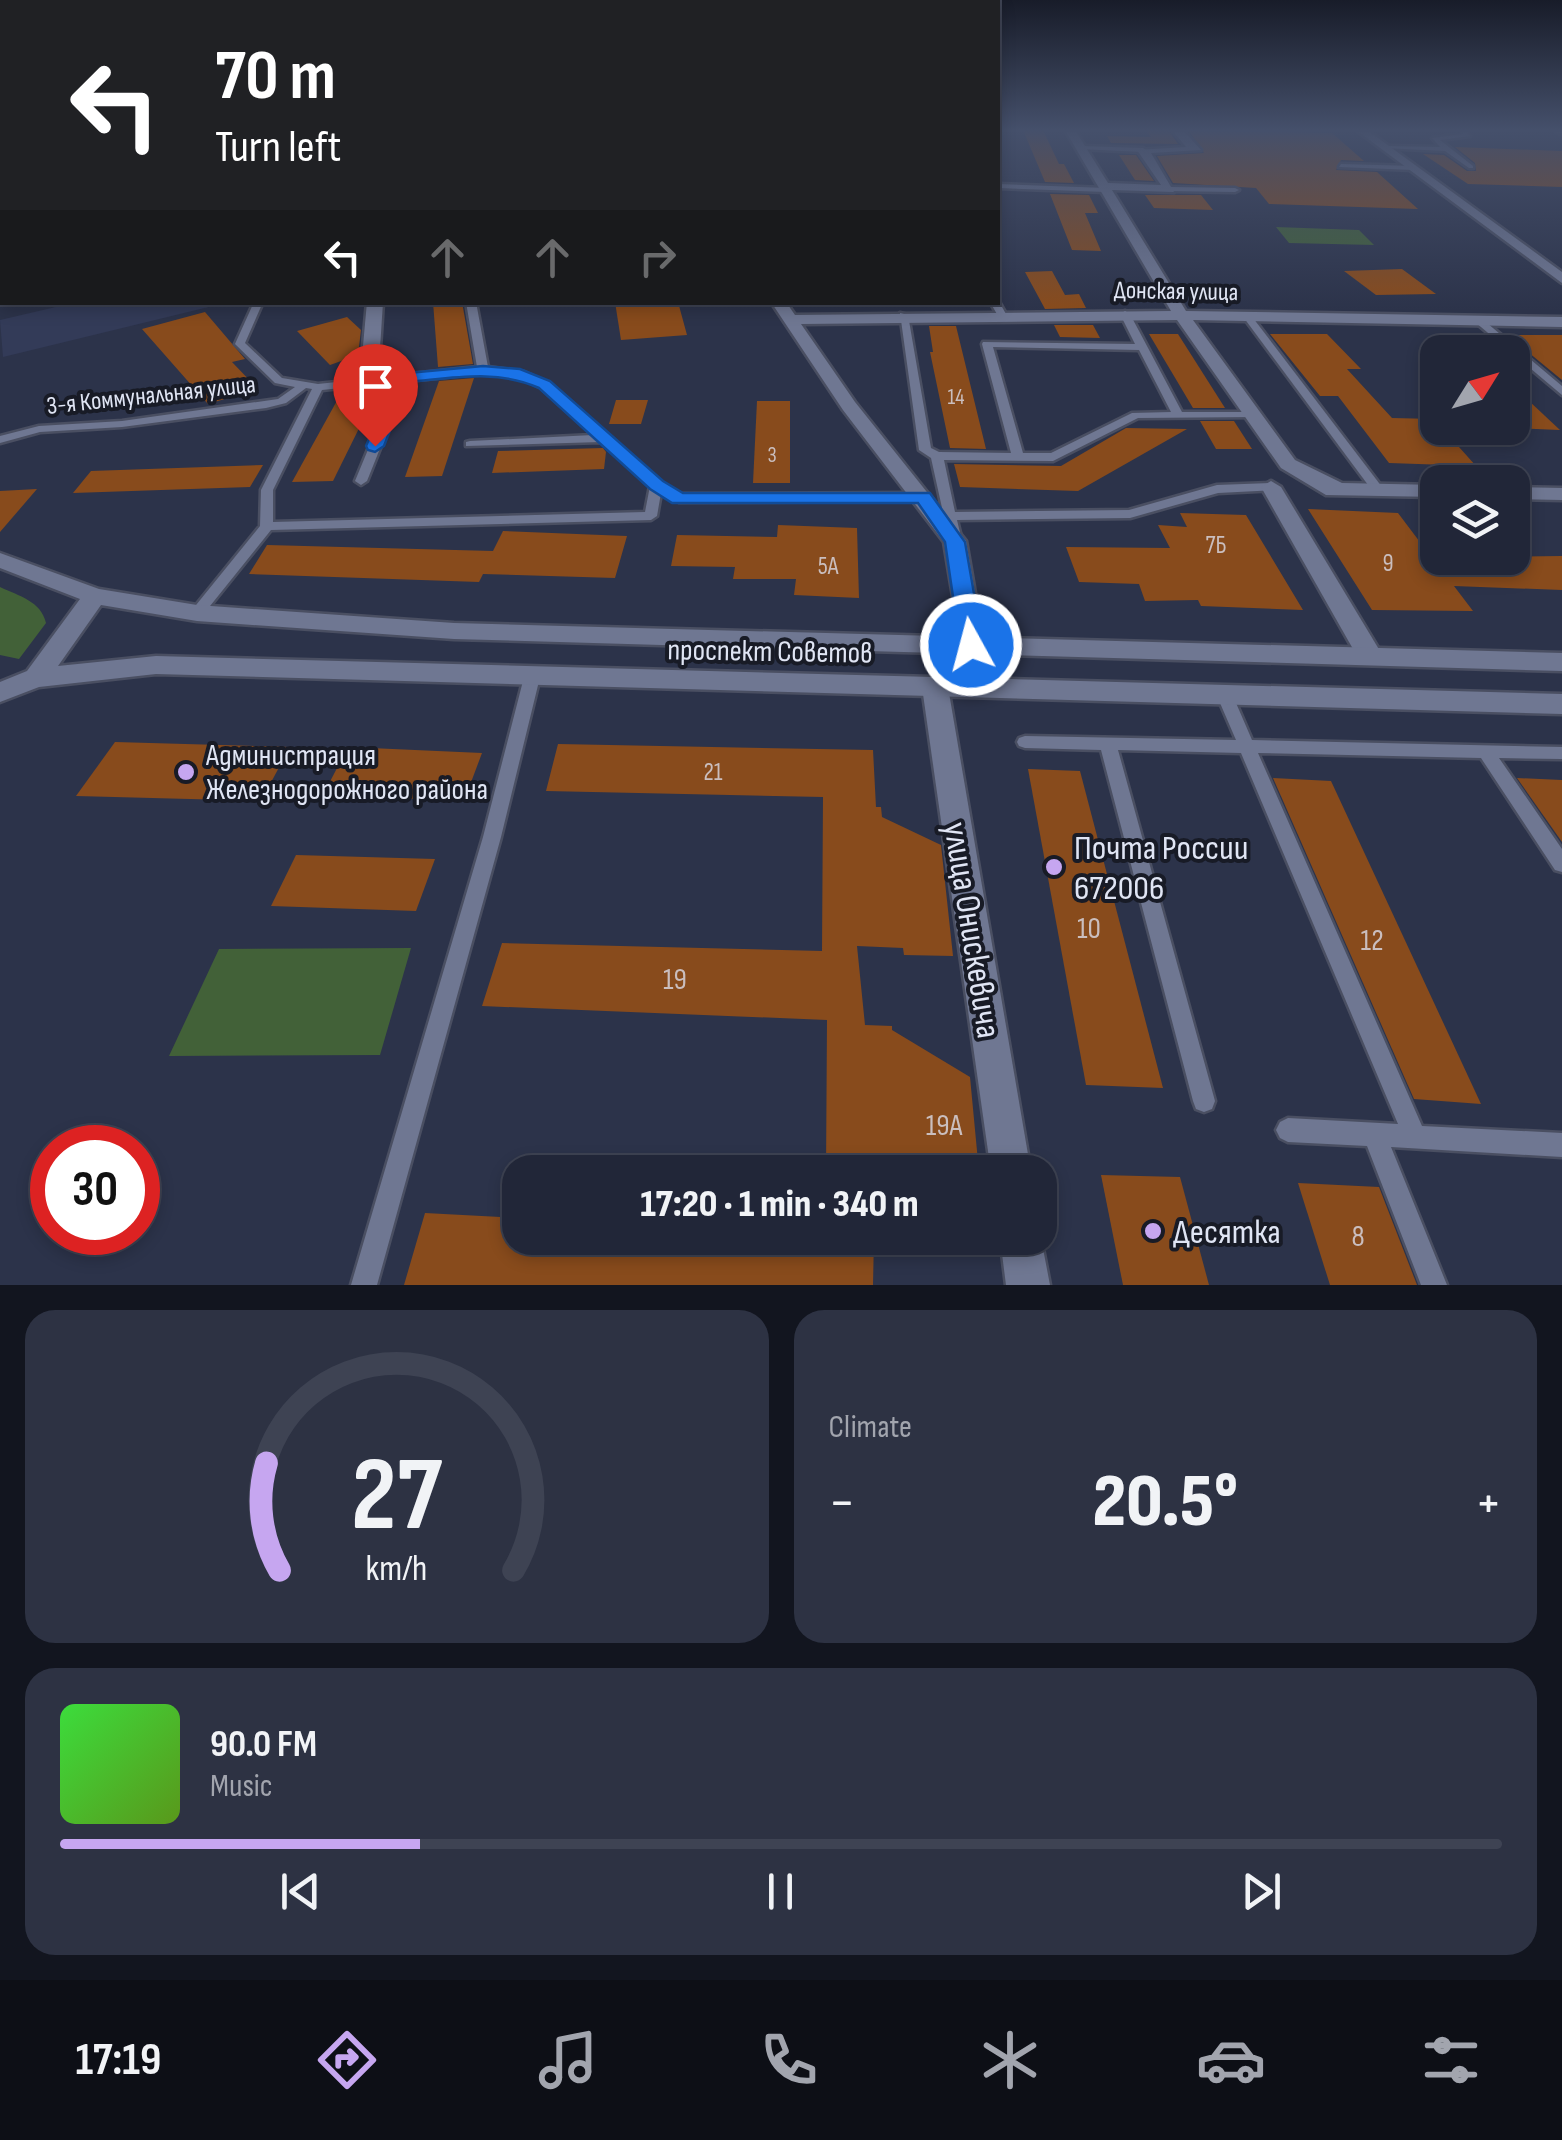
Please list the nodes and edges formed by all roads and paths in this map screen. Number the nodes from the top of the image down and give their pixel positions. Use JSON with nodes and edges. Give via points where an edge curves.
{"nodes":[{"id":1,"x":1106,"y":190,"type":"edge"},
{"id":2,"x":1443,"y":190,"type":"edge"},
{"id":3,"x":1562,"y":279,"type":"edge"},
{"id":4,"x":258,"y":305,"type":"edge"},
{"id":5,"x":375,"y":305,"type":"edge"},
{"id":6,"x":472,"y":305,"type":"edge"},
{"id":7,"x":998,"y":308,"type":"edge"},
{"id":8,"x":783,"y":311,"type":"edge"},
{"id":9,"x":1124,"y":314,"type":"junction"},
{"id":10,"x":1181,"y":314,"type":"junction"},
{"id":11,"x":903,"y":315,"type":"junction"},
{"id":12,"x":1247,"y":316,"type":"junction"},
{"id":13,"x":1478,"y":320,"type":"junction"},
{"id":14,"x":1562,"y":322,"type":"edge"},
{"id":15,"x":1142,"y":346,"type":"junction"},
{"id":16,"x":483,"y":370,"type":"junction"},
{"id":17,"x":403,"y":378,"type":"junction"},
{"id":18,"x":369,"y":379,"type":"junction"},
{"id":19,"x":304,"y":384,"type":"junction"},
{"id":20,"x":318,"y":386,"type":"junction"},
{"id":21,"x":1562,"y":392,"type":"edge"},
{"id":22,"x":1178,"y":414,"type":"junction"},
{"id":23,"x":1252,"y":414,"type":"junction"},
{"id":24,"x":604,"y":438,"type":"junction"},
{"id":25,"x":0,"y":440,"type":"edge"},
{"id":26,"x":470,"y":444,"type":"dead end"},
{"id":27,"x":937,"y":456,"type":"junction"},
{"id":28,"x":1018,"y":457,"type":"junction"},
{"id":29,"x":1288,"y":464,"type":"junction"},
{"id":30,"x":360,"y":481,"type":"dead end"},
{"id":31,"x":656,"y":485,"type":"junction"},
{"id":32,"x":1270,"y":487,"type":"junction"},
{"id":33,"x":1338,"y":489,"type":"junction"},
{"id":34,"x":1378,"y":490,"type":"junction"},
{"id":35,"x":1420,"y":491,"type":"edge"},
{"id":36,"x":1530,"y":493,"type":"edge"},
{"id":37,"x":1562,"y":494,"type":"edge"},
{"id":38,"x":924,"y":497,"type":"junction"},
{"id":39,"x":950,"y":516,"type":"junction"},
{"id":40,"x":267,"y":526,"type":"junction"},
{"id":41,"x":955,"y":542,"type":"junction"},
{"id":42,"x":0,"y":560,"type":"edge"},
{"id":43,"x":96,"y":596,"type":"junction"},
{"id":44,"x":197,"y":613,"type":"junction"},
{"id":45,"x":971,"y":645,"type":"junction"},
{"id":46,"x":1370,"y":656,"type":"junction"},
{"id":47,"x":1562,"y":662,"type":"edge"},
{"id":48,"x":532,"y":677,"type":"junction"},
{"id":49,"x":36,"y":678,"type":"junction"},
{"id":50,"x":935,"y":688,"type":"junction"},
{"id":51,"x":0,"y":692,"type":"edge"},
{"id":52,"x":1226,"y":696,"type":"junction"},
{"id":53,"x":1562,"y":704,"type":"edge"},
{"id":54,"x":1025,"y":742,"type":"dead end"},
{"id":55,"x":1108,"y":744,"type":"junction"},
{"id":56,"x":1248,"y":747,"type":"junction"},
{"id":57,"x":1486,"y":752,"type":"junction"},
{"id":58,"x":1562,"y":753,"type":"edge"},
{"id":59,"x":1562,"y":864,"type":"edge"},
{"id":60,"x":1204,"y":1100,"type":"dead end"},
{"id":61,"x":1288,"y":1130,"type":"dead end"},
{"id":62,"x":1374,"y":1134,"type":"junction"},
{"id":63,"x":1416,"y":1137,"type":"junction"},
{"id":64,"x":1562,"y":1145,"type":"edge"},
{"id":65,"x":1008,"y":1155,"type":"edge"},
{"id":66,"x":1024,"y":1255,"type":"edge"},
{"id":67,"x":364,"y":1285,"type":"edge"},
{"id":68,"x":1028,"y":1285,"type":"edge"},
{"id":69,"x":1434,"y":1285,"type":"edge"}],
"edges":[{"from":1,"to":10,"type":"street"},
{"from":2,"to":3,"type":"street"},
{"from":4,"to":19,"type":"lane","via":[[240,344],[279,381]]},
{"from":5,"to":18,"type":"street"},
{"from":6,"to":16,"type":"lane"},
{"from":7,"to":9,"type":"street","name":"Донская улица"},
{"from":7,"to":11,"type":"street","name":"Донская улица"},
{"from":8,"to":11,"type":"street","name":"Донская улица"},
{"from":8,"to":38,"type":"street","via":[[848,406]]},
{"from":9,"to":10,"type":"street","name":"Донская улица"},
{"from":9,"to":15,"type":"lane"},
{"from":10,"to":12,"type":"street","name":"Донская улица"},
{"from":10,"to":23,"type":"street"},
{"from":11,"to":27,"type":"lane","via":[[925,450]]},
{"from":12,"to":13,"type":"street","name":"Донская улица"},
{"from":12,"to":34,"type":"lane"},
{"from":13,"to":14,"type":"street","name":"Донская улица"},
{"from":13,"to":21,"type":"lane"},
{"from":15,"to":22,"type":"lane"},
{"from":15,"to":28,"type":"lane","via":[[987,344]]},
{"from":16,"to":17,"type":"lane"},
{"from":16,"to":24,"type":"lane","via":[[544,385]]},
{"from":17,"to":18,"type":"lane"},
{"from":17,"to":30,"type":"lane"},
{"from":18,"to":20,"type":"lane"},
{"from":19,"to":20,"type":"lane"},
{"from":19,"to":25,"type":"lane","name":"3-я Коммунальная улица","via":[[266,405],[39,429]]},
{"from":20,"to":40,"type":"lane","via":[[267,490]]},
{"from":22,"to":23,"type":"lane"},
{"from":22,"to":28,"type":"lane","via":[[1136,415],[1053,457]]},
{"from":23,"to":29,"type":"street"},
{"from":24,"to":26,"type":"lane"},
{"from":24,"to":31,"type":"lane"},
{"from":27,"to":28,"type":"lane"},
{"from":27,"to":39,"type":"lane"},
{"from":29,"to":32,"type":"street","via":[[1286,477]]},
{"from":29,"to":33,"type":"street"},
{"from":31,"to":38,"type":"lane","via":[[679,498]]},
{"from":31,"to":40,"type":"lane","via":[[651,516]]},
{"from":32,"to":33,"type":"street"},
{"from":32,"to":39,"type":"lane","via":[[1216,489],[1130,514]]},
{"from":32,"to":46,"type":"street"},
{"from":33,"to":34,"type":"street"},
{"from":34,"to":35,"type":"street"},
{"from":36,"to":37,"type":"street"},
{"from":38,"to":41,"type":"street"},
{"from":39,"to":41,"type":"lane"},
{"from":40,"to":44,"type":"lane"},
{"from":41,"to":45,"type":"street"},
{"from":42,"to":43,"type":"street","name":"проспект Советов"},
{"from":43,"to":44,"type":"street","name":"проспект Советов"},
{"from":43,"to":49,"type":"street"},
{"from":44,"to":45,"type":"street","name":"проспект Советов","via":[[454,631]]},
{"from":45,"to":46,"type":"street","name":"проспект Советов"},
{"from":46,"to":47,"type":"street","name":"проспект Советов"},
{"from":48,"to":49,"type":"street","name":"проспект Советов","via":[[156,665]]},
{"from":48,"to":50,"type":"street","name":"проспект Советов"},
{"from":48,"to":67,"type":"lane"},
{"from":49,"to":51,"type":"street","name":"проспект Советов"},
{"from":50,"to":52,"type":"street","name":"проспект Советов"},
{"from":50,"to":65,"type":"street","name":"улица Онискевича"},
{"from":52,"to":53,"type":"street","name":"проспект Советов"},
{"from":52,"to":56,"type":"lane"},
{"from":54,"to":55,"type":"lane"},
{"from":55,"to":56,"type":"lane"},
{"from":55,"to":60,"type":"lane"},
{"from":56,"to":57,"type":"lane"},
{"from":56,"to":63,"type":"lane"},
{"from":57,"to":58,"type":"lane"},
{"from":57,"to":59,"type":"lane"},
{"from":61,"to":62,"type":"lane"},
{"from":62,"to":63,"type":"lane"},
{"from":62,"to":69,"type":"lane"},
{"from":63,"to":64,"type":"lane"},
{"from":66,"to":68,"type":"street"}]}
